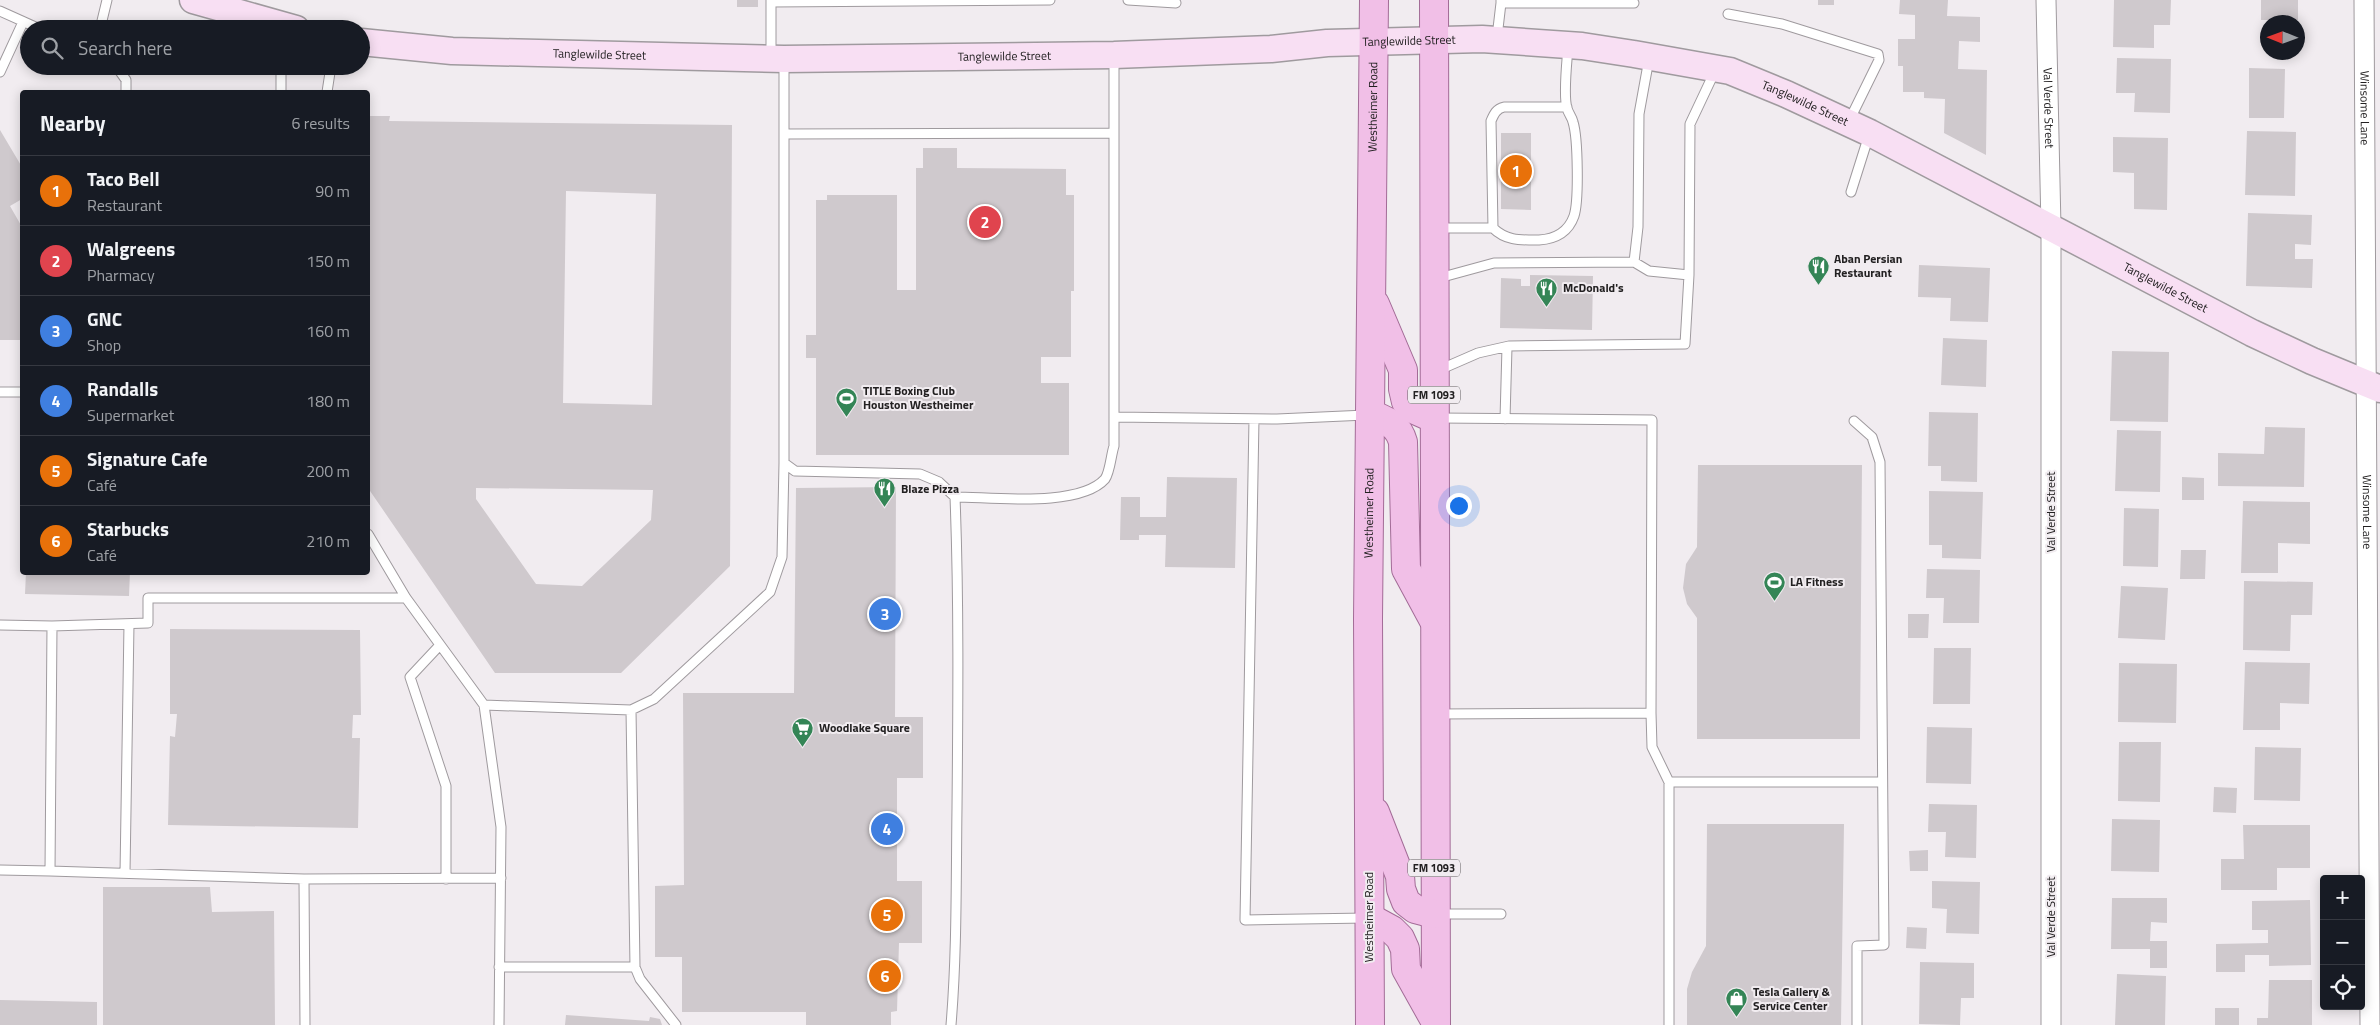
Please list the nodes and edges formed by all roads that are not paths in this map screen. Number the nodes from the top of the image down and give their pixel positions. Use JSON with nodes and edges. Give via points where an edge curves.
{"nodes":[{"id":1,"x":107,"y":0,"type":"edge"},
{"id":2,"x":193,"y":0,"type":"edge"},
{"id":3,"x":1050,"y":0,"type":"edge"},
{"id":4,"x":1128,"y":0,"type":"edge"},
{"id":5,"x":1374,"y":0,"type":"edge"},
{"id":6,"x":1434,"y":0,"type":"edge"},
{"id":7,"x":2046,"y":0,"type":"edge"},
{"id":8,"x":2364,"y":0,"type":"edge"},
{"id":9,"x":771,"y":1,"type":"edge"},
{"id":10,"x":850,"y":1,"type":"edge"},
{"id":11,"x":921,"y":1,"type":"edge"},
{"id":12,"x":992,"y":1,"type":"edge"},
{"id":13,"x":1501,"y":2,"type":"edge"},
{"id":14,"x":1176,"y":3,"type":"dead end"},
{"id":15,"x":1634,"y":3,"type":"dead end"},
{"id":16,"x":0,"y":11,"type":"edge"},
{"id":17,"x":1728,"y":14,"type":"dead end"},
{"id":18,"x":102,"y":20,"type":"edge"},
{"id":19,"x":264,"y":20,"type":"edge"},
{"id":20,"x":20,"y":21,"type":"edge"},
{"id":21,"x":20,"y":29,"type":"edge"},
{"id":22,"x":1434,"y":40,"type":"junction"},
{"id":23,"x":1497,"y":40,"type":"junction"},
{"id":24,"x":1373,"y":42,"type":"junction"},
{"id":25,"x":370,"y":43,"type":"edge"},
{"id":26,"x":1568,"y":45,"type":"junction"},
{"id":27,"x":1114,"y":55,"type":"junction"},
{"id":28,"x":1649,"y":56,"type":"junction"},
{"id":29,"x":777,"y":58,"type":"junction"},
{"id":30,"x":1716,"y":68,"type":"junction"},
{"id":31,"x":0,"y":72,"type":"edge"},
{"id":32,"x":122,"y":75,"type":"edge"},
{"id":33,"x":281,"y":75,"type":"edge"},
{"id":34,"x":330,"y":75,"type":"edge"},
{"id":35,"x":126,"y":90,"type":"edge"},
{"id":36,"x":281,"y":90,"type":"edge"},
{"id":37,"x":327,"y":90,"type":"edge"},
{"id":38,"x":1566,"y":107,"type":"junction"},
{"id":39,"x":1859,"y":128,"type":"junction"},
{"id":40,"x":1114,"y":133,"type":"junction"},
{"id":41,"x":785,"y":134,"type":"junction"},
{"id":42,"x":1851,"y":192,"type":"dead end"},
{"id":43,"x":2051,"y":227,"type":"junction"},
{"id":44,"x":1435,"y":228,"type":"junction"},
{"id":45,"x":1493,"y":228,"type":"junction"},
{"id":46,"x":1634,"y":262,"type":"junction"},
{"id":47,"x":1689,"y":275,"type":"junction"},
{"id":48,"x":1435,"y":279,"type":"junction"},
{"id":49,"x":1371,"y":294,"type":"junction"},
{"id":50,"x":1507,"y":347,"type":"junction"},
{"id":51,"x":1434,"y":372,"type":"junction"},
{"id":52,"x":2374,"y":387,"type":"edge"},
{"id":53,"x":0,"y":392,"type":"edge"},
{"id":54,"x":20,"y":392,"type":"edge"},
{"id":55,"x":1371,"y":414,"type":"junction"},
{"id":56,"x":1114,"y":417,"type":"junction"},
{"id":57,"x":1433,"y":418,"type":"junction"},
{"id":58,"x":1254,"y":419,"type":"junction"},
{"id":59,"x":1505,"y":419,"type":"junction"},
{"id":60,"x":1854,"y":421,"type":"dead end"},
{"id":61,"x":784,"y":463,"type":"junction"},
{"id":62,"x":955,"y":497,"type":"junction"},
{"id":63,"x":370,"y":537,"type":"edge"},
{"id":64,"x":406,"y":598,"type":"junction"},
{"id":65,"x":1434,"y":620,"type":"junction"},
{"id":66,"x":0,"y":624,"type":"edge"},
{"id":67,"x":129,"y":624,"type":"junction"},
{"id":68,"x":52,"y":626,"type":"junction"},
{"id":69,"x":440,"y":645,"type":"junction"},
{"id":70,"x":484,"y":705,"type":"junction"},
{"id":71,"x":631,"y":710,"type":"junction"},
{"id":72,"x":1651,"y":712,"type":"junction"},
{"id":73,"x":1434,"y":714,"type":"junction"},
{"id":74,"x":1669,"y":782,"type":"junction"},
{"id":75,"x":1882,"y":782,"type":"junction"},
{"id":76,"x":1369,"y":797,"type":"junction"},
{"id":77,"x":0,"y":870,"type":"edge"},
{"id":78,"x":50,"y":871,"type":"junction"},
{"id":79,"x":125,"y":873,"type":"junction"},
{"id":80,"x":446,"y":878,"type":"junction"},
{"id":81,"x":501,"y":878,"type":"junction"},
{"id":82,"x":304,"y":879,"type":"junction"},
{"id":83,"x":1434,"y":914,"type":"junction"},
{"id":84,"x":1501,"y":914,"type":"dead end"},
{"id":85,"x":1370,"y":918,"type":"junction"},
{"id":86,"x":499,"y":967,"type":"junction"},
{"id":87,"x":635,"y":967,"type":"junction"},
{"id":88,"x":1436,"y":1024,"type":"edge"},
{"id":89,"x":305,"y":1025,"type":"edge"},
{"id":90,"x":499,"y":1025,"type":"edge"},
{"id":91,"x":676,"y":1025,"type":"edge"},
{"id":92,"x":951,"y":1025,"type":"edge"},
{"id":93,"x":1370,"y":1025,"type":"edge"},
{"id":94,"x":1669,"y":1025,"type":"edge"},
{"id":95,"x":1857,"y":1025,"type":"edge"},
{"id":96,"x":2051,"y":1025,"type":"edge"},
{"id":97,"x":2370,"y":1025,"type":"edge"}],
"edges":[{"from":1,"to":18,"type":"lane"},
{"from":2,"to":19,"type":"street"},
{"from":3,"to":12,"type":"lane"},
{"from":4,"to":14,"type":"lane"},
{"from":5,"to":24,"type":"main road","name":"Westheimer Road"},
{"from":6,"to":22,"type":"main road","number":"FM 1093"},
{"from":7,"to":43,"type":"street","name":"Val Verde Street"},
{"from":8,"to":52,"type":"street","name":"Winsome Lane"},
{"from":9,"to":10,"type":"lane"},
{"from":9,"to":29,"type":"lane"},
{"from":10,"to":11,"type":"lane"},
{"from":11,"to":12,"type":"lane"},
{"from":13,"to":15,"type":"lane"},
{"from":13,"to":23,"type":"lane"},
{"from":16,"to":20,"type":"lane"},
{"from":17,"to":39,"type":"lane","via":[[1782,24],[1878,54]]},
{"from":21,"to":31,"type":"lane"},
{"from":22,"to":23,"type":"street","name":"Tanglewilde Street"},
{"from":22,"to":24,"type":"street","name":"Tanglewilde Street"},
{"from":22,"to":44,"type":"main road","number":"FM 1093"},
{"from":23,"to":26,"type":"street","name":"Tanglewilde Street"},
{"from":24,"to":27,"type":"street","name":"Tanglewilde Street"},
{"from":24,"to":49,"type":"main road","name":"Westheimer Road"},
{"from":25,"to":29,"type":"street","name":"Tanglewilde Street","via":[[452,51]]},
{"from":26,"to":28,"type":"street","name":"Tanglewilde Street"},
{"from":26,"to":38,"type":"lane"},
{"from":27,"to":29,"type":"street","name":"Tanglewilde Street"},
{"from":27,"to":40,"type":"lane"},
{"from":28,"to":30,"type":"street","name":"Tanglewilde Street"},
{"from":28,"to":46,"type":"lane","via":[[1640,114],[1638,227]]},
{"from":29,"to":41,"type":"lane"},
{"from":30,"to":39,"type":"street","name":"Tanglewilde Street","via":[[1786,94]]},
{"from":30,"to":47,"type":"lane","via":[[1690,124]]},
{"from":32,"to":35,"type":"lane"},
{"from":33,"to":36,"type":"lane"},
{"from":34,"to":37,"type":"lane"},
{"from":38,"to":45,"type":"lane","via":[[1504,107],[1494,114],[1491,121]]},
{"from":38,"to":45,"type":"lane","via":[[1576,136],[1574,216],[1553,240],[1512,240]]},
{"from":39,"to":42,"type":"lane"},
{"from":39,"to":43,"type":"street","name":"Tanglewilde Street"},
{"from":40,"to":41,"type":"lane"},
{"from":40,"to":56,"type":"lane"},
{"from":41,"to":61,"type":"lane"},
{"from":43,"to":52,"type":"street","name":"Tanglewilde Street","via":[[2252,332]]},
{"from":43,"to":96,"type":"street","name":"Val Verde Street"},
{"from":44,"to":45,"type":"lane"},
{"from":44,"to":48,"type":"main road","number":"FM 1093"},
{"from":46,"to":47,"type":"lane","via":[[1649,271]]},
{"from":46,"to":48,"type":"lane","via":[[1494,263]]},
{"from":47,"to":50,"type":"lane","via":[[1685,344]]},
{"from":48,"to":51,"type":"main road","number":"FM 1093"},
{"from":49,"to":55,"type":"main road","name":"Westheimer Road"},
{"from":49,"to":57,"type":"main road","via":[[1403,370],[1406,402]]},
{"from":50,"to":51,"type":"lane","via":[[1478,354]]},
{"from":50,"to":59,"type":"lane"},
{"from":51,"to":57,"type":"main road","number":"FM 1093"},
{"from":52,"to":97,"type":"street","name":"Winsome Lane"},
{"from":53,"to":54,"type":"lane"},
{"from":55,"to":58,"type":"lane"},
{"from":55,"to":65,"type":"main road","via":[[1394,424],[1404,442],[1406,569]]},
{"from":55,"to":76,"type":"main road","name":"Westheimer Road"},
{"from":56,"to":58,"type":"lane"},
{"from":56,"to":62,"type":"lane","via":[[1114,446],[1106,478],[1089,491],[1063,498]]},
{"from":57,"to":59,"type":"lane"},
{"from":57,"to":65,"type":"main road","number":"FM 1093"},
{"from":58,"to":85,"type":"lane","via":[[1245,920]]},
{"from":59,"to":72,"type":"lane","via":[[1652,420]]},
{"from":60,"to":75,"type":"lane","via":[[1872,437],[1880,462]]},
{"from":61,"to":62,"type":"lane","via":[[795,471],[920,474],[939,482]]},
{"from":61,"to":71,"type":"lane","via":[[782,557],[770,592],[654,699]]},
{"from":62,"to":92,"type":"lane","via":[[957,782],[955,979]]},
{"from":63,"to":64,"type":"lane"},
{"from":64,"to":67,"type":"lane","via":[[148,598],[148,623]]},
{"from":64,"to":69,"type":"lane"},
{"from":65,"to":73,"type":"main road","number":"FM 1093"},
{"from":66,"to":68,"type":"lane"},
{"from":67,"to":68,"type":"lane"},
{"from":67,"to":79,"type":"lane"},
{"from":68,"to":78,"type":"lane"},
{"from":69,"to":70,"type":"lane"},
{"from":69,"to":80,"type":"lane","via":[[410,677],[446,786]]},
{"from":70,"to":71,"type":"lane"},
{"from":70,"to":81,"type":"lane","via":[[501,826]]},
{"from":71,"to":87,"type":"lane"},
{"from":72,"to":73,"type":"lane"},
{"from":72,"to":74,"type":"lane","via":[[1652,747]]},
{"from":73,"to":83,"type":"main road","number":"FM 1093"},
{"from":74,"to":75,"type":"lane"},
{"from":74,"to":94,"type":"lane"},
{"from":75,"to":95,"type":"lane","via":[[1884,946],[1857,946]]},
{"from":76,"to":83,"type":"main road","via":[[1400,876],[1406,902],[1415,909]]},
{"from":76,"to":85,"type":"main road","name":"Westheimer Road"},
{"from":77,"to":78,"type":"lane"},
{"from":78,"to":79,"type":"lane"},
{"from":79,"to":82,"type":"lane"},
{"from":80,"to":81,"type":"lane"},
{"from":80,"to":82,"type":"lane"},
{"from":81,"to":86,"type":"lane"},
{"from":82,"to":89,"type":"lane"},
{"from":83,"to":84,"type":"lane"},
{"from":83,"to":88,"type":"main road","number":"FM 1093"},
{"from":85,"to":88,"type":"main road","via":[[1400,938],[1405,949],[1406,969]]},
{"from":85,"to":93,"type":"main road","name":"Westheimer Road"},
{"from":86,"to":87,"type":"lane"},
{"from":86,"to":90,"type":"lane"},
{"from":87,"to":91,"type":"lane","via":[[640,980]]}]}
